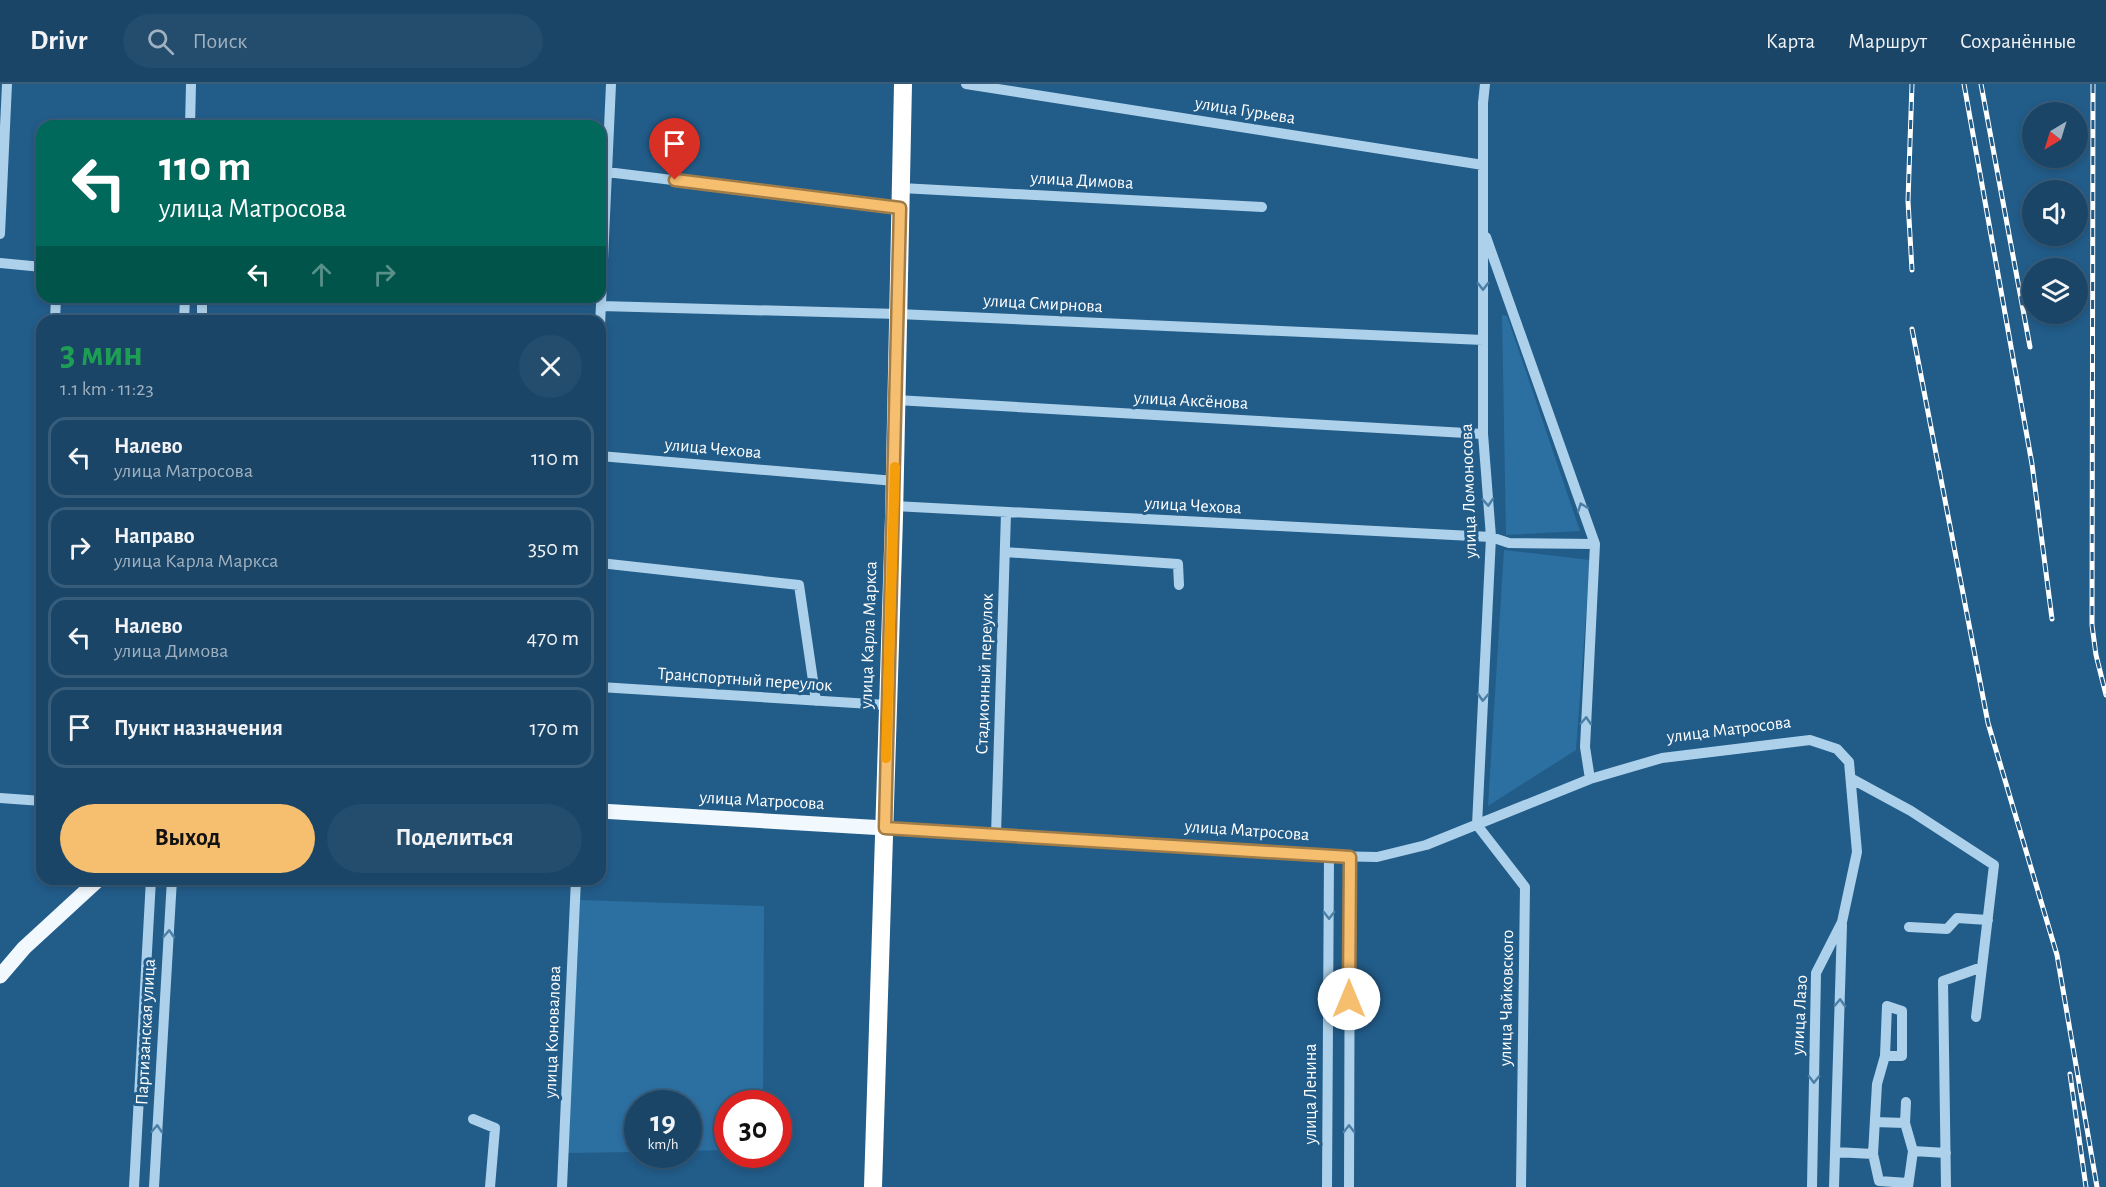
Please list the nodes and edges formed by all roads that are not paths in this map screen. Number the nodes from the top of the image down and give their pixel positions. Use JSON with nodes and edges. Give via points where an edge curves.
{"nodes":[{"id":1,"x":7,"y":84,"type":"edge"},
{"id":2,"x":191,"y":84,"type":"edge"},
{"id":3,"x":611,"y":84,"type":"edge"},
{"id":4,"x":903,"y":84,"type":"edge"},
{"id":5,"x":966,"y":84,"type":"edge"},
{"id":6,"x":1485,"y":84,"type":"edge"},
{"id":7,"x":190,"y":120,"type":"edge"},
{"id":8,"x":1483,"y":165,"type":"junction"},
{"id":9,"x":607,"y":172,"type":"junction"},
{"id":10,"x":901,"y":188,"type":"junction"},
{"id":11,"x":606,"y":194,"type":"edge"},
{"id":12,"x":1262,"y":207,"type":"dead end"},
{"id":13,"x":900,"y":208,"type":"junction"},
{"id":14,"x":1483,"y":228,"type":"junction"},
{"id":15,"x":0,"y":234,"type":"edge"},
{"id":16,"x":0,"y":263,"type":"edge"},
{"id":17,"x":36,"y":266,"type":"edge"},
{"id":18,"x":601,"y":303,"type":"edge"},
{"id":19,"x":601,"y":306,"type":"junction"},
{"id":20,"x":898,"y":314,"type":"junction"},
{"id":21,"x":601,"y":315,"type":"edge"},
{"id":22,"x":1483,"y":340,"type":"junction"},
{"id":23,"x":896,"y":400,"type":"junction"},
{"id":24,"x":1483,"y":434,"type":"junction"},
{"id":25,"x":606,"y":457,"type":"edge"},
{"id":26,"x":895,"y":481,"type":"junction"},
{"id":27,"x":894,"y":507,"type":"junction"},
{"id":28,"x":1006,"y":513,"type":"junction"},
{"id":29,"x":1491,"y":537,"type":"junction"},
{"id":30,"x":1595,"y":543,"type":"junction"},
{"id":31,"x":1005,"y":552,"type":"junction"},
{"id":32,"x":606,"y":564,"type":"edge"},
{"id":33,"x":1179,"y":585,"type":"dead end"},
{"id":34,"x":606,"y":687,"type":"edge"},
{"id":35,"x":816,"y":701,"type":"junction"},
{"id":36,"x":887,"y":705,"type":"junction"},
{"id":37,"x":1590,"y":779,"type":"junction"},
{"id":38,"x":1852,"y":779,"type":"junction"},
{"id":39,"x":0,"y":798,"type":"edge"},
{"id":40,"x":36,"y":801,"type":"edge"},
{"id":41,"x":606,"y":811,"type":"edge"},
{"id":42,"x":1477,"y":825,"type":"junction"},
{"id":43,"x":885,"y":828,"type":"junction"},
{"id":44,"x":996,"y":835,"type":"junction"},
{"id":45,"x":1329,"y":856,"type":"junction"},
{"id":46,"x":1350,"y":857,"type":"junction"},
{"id":47,"x":92,"y":885,"type":"edge"},
{"id":48,"x":151,"y":885,"type":"edge"},
{"id":49,"x":172,"y":885,"type":"edge"},
{"id":50,"x":576,"y":885,"type":"edge"},
{"id":51,"x":1988,"y":920,"type":"junction"},
{"id":52,"x":1842,"y":922,"type":"junction"},
{"id":53,"x":1909,"y":927,"type":"dead end"},
{"id":54,"x":1982,"y":967,"type":"junction"},
{"id":55,"x":0,"y":975,"type":"edge"},
{"id":56,"x":1976,"y":1017,"type":"dead end"},
{"id":57,"x":1885,"y":1056,"type":"dead end"},
{"id":58,"x":1906,"y":1102,"type":"dead end"},
{"id":59,"x":473,"y":1119,"type":"dead end"},
{"id":60,"x":1875,"y":1122,"type":"junction"},
{"id":61,"x":1905,"y":1123,"type":"junction"},
{"id":62,"x":1913,"y":1151,"type":"junction"},
{"id":63,"x":1835,"y":1152,"type":"junction"},
{"id":64,"x":1946,"y":1153,"type":"junction"},
{"id":65,"x":1873,"y":1154,"type":"junction"},
{"id":66,"x":1908,"y":1185,"type":"edge"},
{"id":67,"x":135,"y":1187,"type":"edge"},
{"id":68,"x":154,"y":1187,"type":"edge"},
{"id":69,"x":490,"y":1187,"type":"edge"},
{"id":70,"x":562,"y":1187,"type":"edge"},
{"id":71,"x":873,"y":1187,"type":"edge"},
{"id":72,"x":1327,"y":1187,"type":"edge"},
{"id":73,"x":1349,"y":1187,"type":"edge"},
{"id":74,"x":1521,"y":1187,"type":"edge"},
{"id":75,"x":1812,"y":1187,"type":"edge"},
{"id":76,"x":1834,"y":1187,"type":"edge"},
{"id":77,"x":1946,"y":1187,"type":"edge"}],
"edges":[{"from":1,"to":15,"type":"street"},
{"from":2,"to":7,"type":"street"},
{"from":3,"to":9,"type":"street"},
{"from":4,"to":10,"type":"highway","name":"улица Карла Маркса"},
{"from":5,"to":8,"type":"street","name":"улица Гурьева"},
{"from":6,"to":8,"type":"street","name":"улица Ломоносова"},
{"from":8,"to":14,"type":"street","name":"улица Ломоносова"},
{"from":9,"to":11,"type":"street"},
{"from":9,"to":13,"type":"street"},
{"from":10,"to":12,"type":"street","name":"улица Димова"},
{"from":10,"to":13,"type":"highway","name":"улица Карла Маркса"},
{"from":13,"to":20,"type":"highway","name":"улица Карла Маркса"},
{"from":14,"to":22,"type":"street","name":"улица Ломоносова","one_way":true},
{"from":30,"to":14,"type":"street","name":"улица Ломоносова","one_way":true},
{"from":16,"to":17,"type":"street"},
{"from":18,"to":19,"type":"street"},
{"from":19,"to":20,"type":"street","name":"улица Смирнова"},
{"from":19,"to":21,"type":"street"},
{"from":20,"to":22,"type":"street","name":"улица Смирнова"},
{"from":20,"to":23,"type":"highway","name":"улица Карла Маркса"},
{"from":22,"to":24,"type":"street","name":"улица Ломоносова"},
{"from":23,"to":24,"type":"street","name":"улица Аксёнова"},
{"from":23,"to":26,"type":"highway","name":"улица Карла Маркса"},
{"from":24,"to":29,"type":"street","name":"улица Ломоносова","one_way":true},
{"from":25,"to":26,"type":"street","name":"улица Чехова"},
{"from":26,"to":27,"type":"highway","name":"улица Карла Маркса"},
{"from":27,"to":28,"type":"street","name":"улица Чехова"},
{"from":27,"to":36,"type":"highway","name":"улица Карла Маркса"},
{"from":28,"to":29,"type":"street","name":"улица Чехова"},
{"from":28,"to":31,"type":"street","name":"Стадионный переулок"},
{"from":29,"to":30,"type":"street","name":"улица Чехова","via":[[1509,543]]},
{"from":29,"to":42,"type":"street","name":"улица Ломоносова","one_way":true},
{"from":37,"to":30,"type":"street","name":"улица Ломоносова","one_way":true,"via":[[1585,747]]},
{"from":31,"to":33,"type":"street","via":[[1178,564]]},
{"from":31,"to":44,"type":"street","name":"Стадионный переулок"},
{"from":32,"to":35,"type":"street","via":[[799,585]]},
{"from":34,"to":35,"type":"street","name":"Транспортный переулок"},
{"from":35,"to":36,"type":"street","name":"Транспортный переулок"},
{"from":36,"to":43,"type":"highway","name":"улица Карла Маркса"},
{"from":37,"to":38,"type":"street","name":"улица Матросова","via":[[1662,758],[1810,740],[1838,749],[1849,762]]},
{"from":37,"to":42,"type":"street","name":"улица Матросова"},
{"from":38,"to":51,"type":"street","via":[[1994,865]]},
{"from":38,"to":52,"type":"street","name":"улица Лазо","via":[[1857,852]]},
{"from":39,"to":40,"type":"street"},
{"from":41,"to":43,"type":"main road","name":"улица Матросова"},
{"from":42,"to":46,"type":"street","name":"улица Матросова","via":[[1406,851]]},
{"from":42,"to":74,"type":"street","name":"улица Чайковского","via":[[1525,887]]},
{"from":43,"to":44,"type":"street","name":"улица Матросова"},
{"from":43,"to":71,"type":"highway","name":"улица Карла Маркса"},
{"from":44,"to":45,"type":"street","name":"улица Матросова"},
{"from":45,"to":46,"type":"street","name":"улица Матросова"},
{"from":45,"to":72,"type":"street","name":"улица Ленина","one_way":true},
{"from":73,"to":46,"type":"street","one_way":true},
{"from":47,"to":55,"type":"main road"},
{"from":48,"to":67,"type":"street","name":"Партизанская улица"},
{"from":68,"to":49,"type":"street","name":"Партизанская улица","one_way":true},
{"from":50,"to":70,"type":"street","name":"улица Коновалова"},
{"from":51,"to":53,"type":"street","via":[[1957,918],[1947,929]]},
{"from":51,"to":54,"type":"street"},
{"from":63,"to":52,"type":"street","one_way":true},
{"from":52,"to":75,"type":"street","name":"улица Лазо","one_way":true,"via":[[1816,973]]},
{"from":54,"to":56,"type":"street"},
{"from":54,"to":64,"type":"street","via":[[1943,981]]},
{"from":57,"to":60,"type":"street","via":[[1877,1084]]},
{"from":58,"to":61,"type":"street"},
{"from":59,"to":69,"type":"street","via":[[495,1128]]},
{"from":60,"to":61,"type":"street"},
{"from":60,"to":65,"type":"street"},
{"from":61,"to":62,"type":"street"},
{"from":62,"to":64,"type":"street"},
{"from":62,"to":66,"type":"street"},
{"from":63,"to":65,"type":"street"},
{"from":63,"to":76,"type":"street"},
{"from":64,"to":77,"type":"street"},
{"from":65,"to":66,"type":"street","via":[[1880,1181]]}]}
